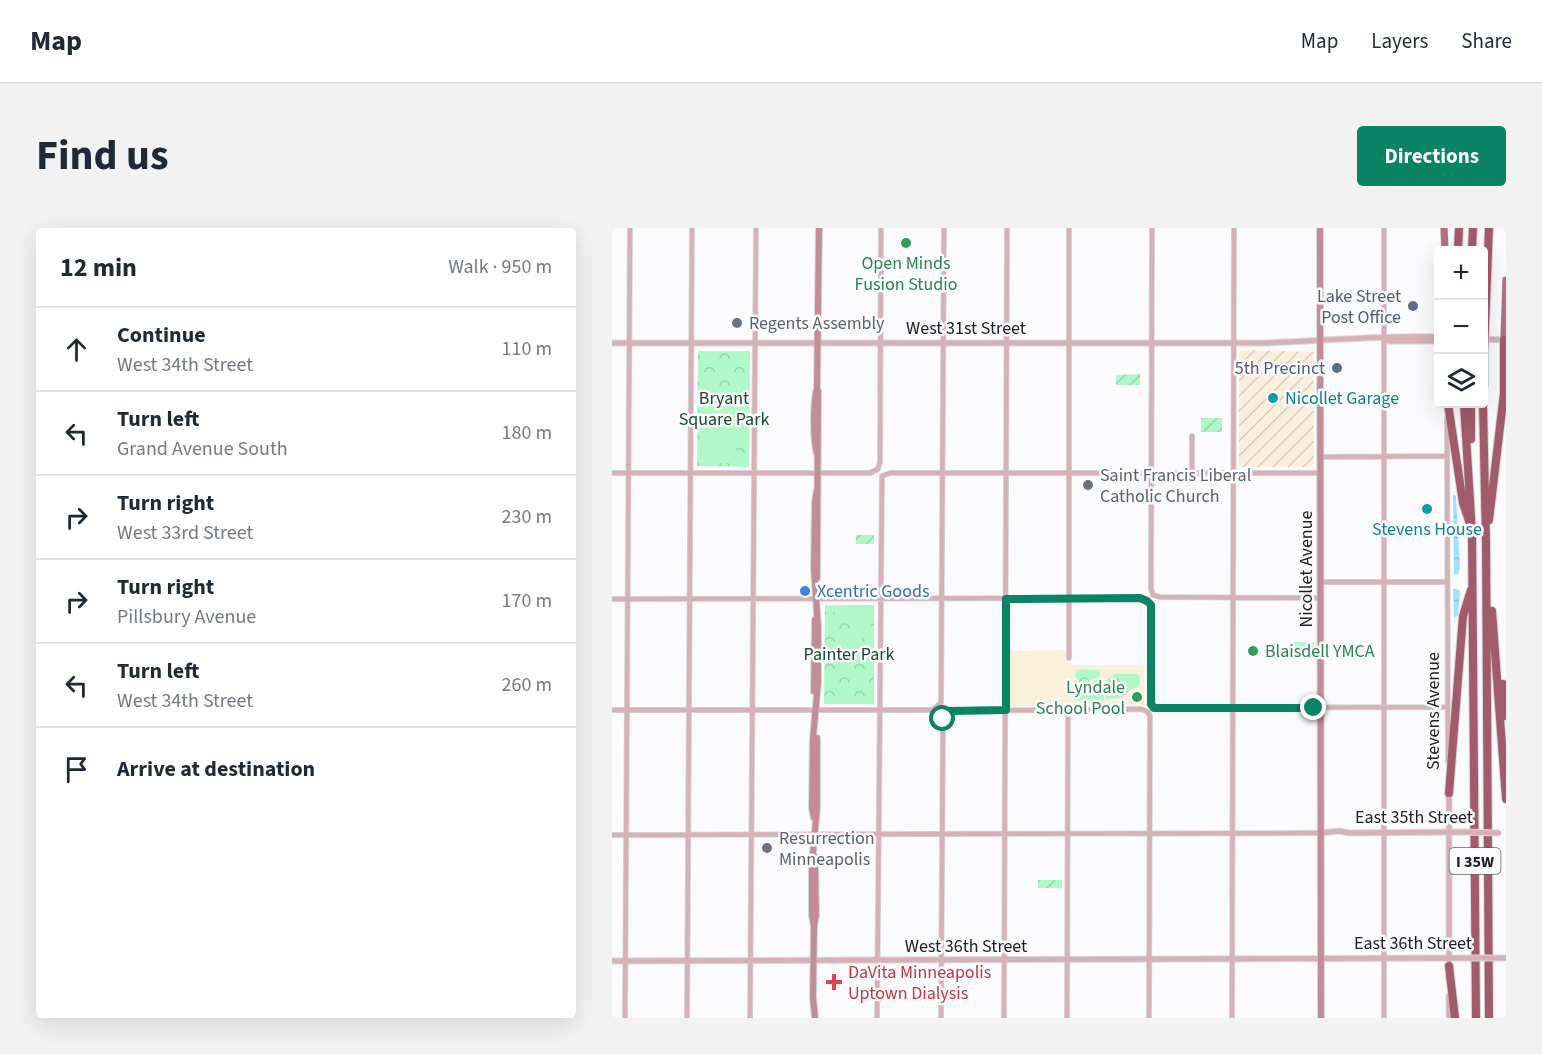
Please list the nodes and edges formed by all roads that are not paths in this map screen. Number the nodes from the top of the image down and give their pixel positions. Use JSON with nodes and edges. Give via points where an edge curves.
{"nodes":[{"id":1,"x":630,"y":228,"type":"edge"},
{"id":2,"x":692,"y":228,"type":"edge"},
{"id":3,"x":756,"y":228,"type":"edge"},
{"id":4,"x":819,"y":228,"type":"edge"},
{"id":5,"x":881,"y":228,"type":"edge"},
{"id":6,"x":944,"y":228,"type":"edge"},
{"id":7,"x":1007,"y":228,"type":"edge"},
{"id":8,"x":1069,"y":228,"type":"edge"},
{"id":9,"x":1152,"y":228,"type":"edge"},
{"id":10,"x":1234,"y":228,"type":"edge"},
{"id":11,"x":1320,"y":228,"type":"edge"},
{"id":12,"x":1384,"y":228,"type":"edge"},
{"id":13,"x":1444,"y":228,"type":"edge"},
{"id":14,"x":1459,"y":228,"type":"edge"},
{"id":15,"x":1475,"y":228,"type":"edge"},
{"id":16,"x":1489,"y":228,"type":"edge"},
{"id":17,"x":1445,"y":246,"type":"edge"},
{"id":18,"x":1458,"y":246,"type":"edge"},
{"id":19,"x":1474,"y":246,"type":"edge"},
{"id":20,"x":1506,"y":280,"type":"edge"},
{"id":21,"x":1486,"y":300,"type":"edge"},
{"id":22,"x":1383,"y":338,"type":"junction"},
{"id":23,"x":1434,"y":339,"type":"edge"},
{"id":24,"x":1488,"y":339,"type":"edge"},
{"id":25,"x":1505,"y":339,"type":"edge"},
{"id":26,"x":1321,"y":341,"type":"junction"},
{"id":27,"x":818,"y":342,"type":"junction"},
{"id":28,"x":612,"y":343,"type":"edge"},
{"id":29,"x":630,"y":343,"type":"junction"},
{"id":30,"x":691,"y":343,"type":"junction"},
{"id":31,"x":755,"y":343,"type":"junction"},
{"id":32,"x":881,"y":343,"type":"junction"},
{"id":33,"x":944,"y":343,"type":"junction"},
{"id":34,"x":1007,"y":343,"type":"junction"},
{"id":35,"x":1069,"y":343,"type":"junction"},
{"id":36,"x":1151,"y":343,"type":"junction"},
{"id":37,"x":1234,"y":343,"type":"junction"},
{"id":38,"x":1448,"y":408,"type":"edge"},
{"id":39,"x":1449,"y":408,"type":"edge"},
{"id":40,"x":1464,"y":408,"type":"edge"},
{"id":41,"x":1472,"y":408,"type":"edge"},
{"id":42,"x":1482,"y":408,"type":"edge"},
{"id":43,"x":1192,"y":436,"type":"dead end"},
{"id":44,"x":1383,"y":456,"type":"junction"},
{"id":45,"x":1446,"y":456,"type":"junction"},
{"id":46,"x":1320,"y":457,"type":"junction"},
{"id":47,"x":1469,"y":457,"type":"junction"},
{"id":48,"x":1151,"y":472,"type":"junction"},
{"id":49,"x":612,"y":473,"type":"edge"},
{"id":50,"x":629,"y":473,"type":"junction"},
{"id":51,"x":690,"y":473,"type":"junction"},
{"id":52,"x":754,"y":473,"type":"junction"},
{"id":53,"x":817,"y":473,"type":"junction"},
{"id":54,"x":944,"y":473,"type":"junction"},
{"id":55,"x":1007,"y":473,"type":"junction"},
{"id":56,"x":1069,"y":473,"type":"junction"},
{"id":57,"x":1192,"y":473,"type":"junction"},
{"id":58,"x":1234,"y":473,"type":"junction"},
{"id":59,"x":1320,"y":473,"type":"junction"},
{"id":60,"x":1473,"y":533,"type":"junction"},
{"id":61,"x":1486,"y":542,"type":"junction"},
{"id":62,"x":1486,"y":574,"type":"junction"},
{"id":63,"x":1473,"y":581,"type":"junction"},
{"id":64,"x":1321,"y":582,"type":"junction"},
{"id":65,"x":1384,"y":582,"type":"junction"},
{"id":66,"x":1447,"y":582,"type":"junction"},
{"id":67,"x":1234,"y":598,"type":"junction"},
{"id":68,"x":1321,"y":598,"type":"junction"},
{"id":69,"x":612,"y":599,"type":"edge"},
{"id":70,"x":628,"y":599,"type":"junction"},
{"id":71,"x":690,"y":599,"type":"junction"},
{"id":72,"x":753,"y":599,"type":"junction"},
{"id":73,"x":816,"y":599,"type":"junction"},
{"id":74,"x":880,"y":599,"type":"junction"},
{"id":75,"x":943,"y":599,"type":"junction"},
{"id":76,"x":1006,"y":599,"type":"junction"},
{"id":77,"x":1069,"y":599,"type":"junction"},
{"id":78,"x":1493,"y":625,"type":"junction"},
{"id":79,"x":1069,"y":658,"type":"dead end"},
{"id":80,"x":1384,"y":707,"type":"junction"},
{"id":81,"x":1448,"y":707,"type":"junction"},
{"id":82,"x":1322,"y":708,"type":"junction"},
{"id":83,"x":1233,"y":709,"type":"junction"},
{"id":84,"x":612,"y":710,"type":"edge"},
{"id":85,"x":627,"y":710,"type":"junction"},
{"id":86,"x":688,"y":710,"type":"junction"},
{"id":87,"x":752,"y":710,"type":"junction"},
{"id":88,"x":815,"y":710,"type":"junction"},
{"id":89,"x":1006,"y":710,"type":"junction"},
{"id":90,"x":1068,"y":710,"type":"junction"},
{"id":91,"x":879,"y":711,"type":"junction"},
{"id":92,"x":1506,"y":716,"type":"edge"},
{"id":93,"x":1449,"y":793,"type":"junction"},
{"id":94,"x":1506,"y":799,"type":"edge"},
{"id":95,"x":1449,"y":832,"type":"junction"},
{"id":96,"x":1385,"y":833,"type":"junction"},
{"id":97,"x":1503,"y":833,"type":"edge"},
{"id":98,"x":1150,"y":834,"type":"junction"},
{"id":99,"x":1233,"y":834,"type":"junction"},
{"id":100,"x":612,"y":835,"type":"edge"},
{"id":101,"x":626,"y":835,"type":"junction"},
{"id":102,"x":942,"y":835,"type":"junction"},
{"id":103,"x":1004,"y":835,"type":"junction"},
{"id":104,"x":1068,"y":835,"type":"junction"},
{"id":105,"x":1321,"y":835,"type":"junction"},
{"id":106,"x":688,"y":836,"type":"junction"},
{"id":107,"x":752,"y":836,"type":"junction"},
{"id":108,"x":814,"y":836,"type":"junction"},
{"id":109,"x":879,"y":836,"type":"junction"},
{"id":110,"x":1321,"y":958,"type":"junction"},
{"id":111,"x":1384,"y":958,"type":"junction"},
{"id":112,"x":1503,"y":958,"type":"edge"},
{"id":113,"x":1232,"y":959,"type":"junction"},
{"id":114,"x":1004,"y":960,"type":"junction"},
{"id":115,"x":1068,"y":960,"type":"junction"},
{"id":116,"x":1150,"y":960,"type":"junction"},
{"id":117,"x":612,"y":961,"type":"edge"},
{"id":118,"x":625,"y":961,"type":"junction"},
{"id":119,"x":688,"y":961,"type":"junction"},
{"id":120,"x":751,"y":961,"type":"junction"},
{"id":121,"x":814,"y":961,"type":"junction"},
{"id":122,"x":878,"y":961,"type":"junction"},
{"id":123,"x":941,"y":961,"type":"junction"},
{"id":124,"x":1449,"y":962,"type":"junction"},
{"id":125,"x":625,"y":1018,"type":"edge"},
{"id":126,"x":687,"y":1018,"type":"edge"},
{"id":127,"x":750,"y":1018,"type":"edge"},
{"id":128,"x":813,"y":1018,"type":"edge"},
{"id":129,"x":877,"y":1018,"type":"edge"},
{"id":130,"x":941,"y":1018,"type":"edge"},
{"id":131,"x":1004,"y":1018,"type":"edge"},
{"id":132,"x":1067,"y":1018,"type":"edge"},
{"id":133,"x":1149,"y":1018,"type":"edge"},
{"id":134,"x":1232,"y":1018,"type":"edge"},
{"id":135,"x":1321,"y":1018,"type":"edge"},
{"id":136,"x":1384,"y":1018,"type":"edge"},
{"id":137,"x":1449,"y":1018,"type":"edge"},
{"id":138,"x":1455,"y":1018,"type":"edge"},
{"id":139,"x":1476,"y":1018,"type":"edge"},
{"id":140,"x":1490,"y":1018,"type":"edge"}],
"edges":[{"from":1,"to":29,"type":"street"},
{"from":2,"to":30,"type":"street"},
{"from":3,"to":31,"type":"street"},
{"from":4,"to":27,"type":"main road"},
{"from":5,"to":32,"type":"street"},
{"from":6,"to":33,"type":"street"},
{"from":7,"to":34,"type":"street"},
{"from":8,"to":35,"type":"street"},
{"from":9,"to":36,"type":"street"},
{"from":10,"to":37,"type":"street"},
{"from":11,"to":26,"type":"main road","name":"Nicollet Avenue"},
{"from":12,"to":22,"type":"street"},
{"from":13,"to":17,"type":"main road"},
{"from":14,"to":18,"type":"highway"},
{"from":15,"to":19,"type":"highway"},
{"from":16,"to":21,"type":"highway","bridge":true},
{"from":20,"to":25,"type":"main road"},
{"from":22,"to":23,"type":"street","name":"West 31st Street"},
{"from":22,"to":26,"type":"street","name":"West 31st Street"},
{"from":22,"to":44,"type":"street"},
{"from":24,"to":25,"type":"street"},
{"from":25,"to":61,"type":"highway","via":[[1504,393]]},
{"from":26,"to":37,"type":"street","name":"West 31st Street"},
{"from":26,"to":46,"type":"main road","name":"Nicollet Avenue"},
{"from":27,"to":31,"type":"street","name":"West 31st Street"},
{"from":27,"to":32,"type":"street","name":"West 31st Street"},
{"from":27,"to":53,"type":"main road"},
{"from":28,"to":29,"type":"street","name":"West 31st Street"},
{"from":29,"to":30,"type":"street","name":"West 31st Street"},
{"from":29,"to":50,"type":"street"},
{"from":30,"to":31,"type":"street","name":"West 31st Street"},
{"from":30,"to":51,"type":"street"},
{"from":31,"to":52,"type":"street"},
{"from":32,"to":33,"type":"street","name":"West 31st Street"},
{"from":32,"to":53,"type":"street","via":[[878,469],[870,473]]},
{"from":33,"to":34,"type":"street","name":"West 31st Street"},
{"from":33,"to":54,"type":"street"},
{"from":34,"to":35,"type":"street","name":"West 31st Street"},
{"from":34,"to":55,"type":"street"},
{"from":35,"to":36,"type":"street","name":"West 31st Street"},
{"from":35,"to":56,"type":"street"},
{"from":36,"to":37,"type":"street","name":"West 31st Street"},
{"from":36,"to":48,"type":"street"},
{"from":37,"to":58,"type":"street"},
{"from":38,"to":45,"type":"street","name":"Stevens Avenue"},
{"from":39,"to":60,"type":"highway","via":[[1463,503]]},
{"from":40,"to":47,"type":"highway","number":"I 35W"},
{"from":41,"to":47,"type":"highway"},
{"from":42,"to":61,"type":"highway","number":"I 35W"},
{"from":43,"to":57,"type":"street"},
{"from":44,"to":45,"type":"street"},
{"from":44,"to":46,"type":"street"},
{"from":44,"to":65,"type":"street"},
{"from":45,"to":66,"type":"street","name":"Stevens Avenue"},
{"from":46,"to":59,"type":"main road","name":"Nicollet Avenue"},
{"from":47,"to":60,"type":"highway","number":"I 35W"},
{"from":48,"to":56,"type":"street"},
{"from":48,"to":57,"type":"street"},
{"from":48,"to":67,"type":"street","via":[[1153,595]]},
{"from":49,"to":50,"type":"street"},
{"from":50,"to":51,"type":"street"},
{"from":50,"to":70,"type":"street"},
{"from":51,"to":52,"type":"street"},
{"from":51,"to":71,"type":"street"},
{"from":52,"to":53,"type":"street"},
{"from":52,"to":72,"type":"street"},
{"from":53,"to":73,"type":"main road"},
{"from":54,"to":55,"type":"street"},
{"from":54,"to":74,"type":"street","via":[[882,476]]},
{"from":54,"to":75,"type":"street"},
{"from":55,"to":56,"type":"street"},
{"from":55,"to":76,"type":"street"},
{"from":56,"to":77,"type":"street"},
{"from":57,"to":58,"type":"street"},
{"from":58,"to":59,"type":"street"},
{"from":58,"to":67,"type":"street"},
{"from":59,"to":64,"type":"main road","name":"Nicollet Avenue"},
{"from":60,"to":63,"type":"highway","number":"I 35W"},
{"from":61,"to":62,"type":"highway","number":"I 35W"},
{"from":62,"to":78,"type":"highway"},
{"from":62,"to":140,"type":"highway","number":"I 35W"},
{"from":63,"to":93,"type":"highway","via":[[1462,616]]},
{"from":63,"to":139,"type":"highway","number":"I 35W"},
{"from":64,"to":65,"type":"street"},
{"from":64,"to":68,"type":"main road","name":"Nicollet Avenue"},
{"from":65,"to":66,"type":"street"},
{"from":65,"to":80,"type":"street"},
{"from":66,"to":81,"type":"street","name":"Stevens Avenue"},
{"from":67,"to":68,"type":"street"},
{"from":67,"to":83,"type":"street"},
{"from":68,"to":82,"type":"main road","name":"Nicollet Avenue"},
{"from":69,"to":70,"type":"street"},
{"from":70,"to":71,"type":"street"},
{"from":70,"to":85,"type":"street"},
{"from":71,"to":72,"type":"street"},
{"from":71,"to":86,"type":"street"},
{"from":72,"to":73,"type":"street"},
{"from":72,"to":87,"type":"street"},
{"from":73,"to":74,"type":"street"},
{"from":73,"to":88,"type":"main road"},
{"from":74,"to":75,"type":"street"},
{"from":74,"to":91,"type":"street"},
{"from":75,"to":76,"type":"street"},
{"from":75,"to":91,"type":"street","via":[[942,699],[938,707]]},
{"from":76,"to":77,"type":"street"},
{"from":76,"to":89,"type":"street"},
{"from":77,"to":79,"type":"street"},
{"from":77,"to":83,"type":"street","via":[[1140,598],[1151,605],[1154,708]]},
{"from":78,"to":92,"type":"highway"},
{"from":78,"to":94,"type":"highway"},
{"from":80,"to":81,"type":"street"},
{"from":80,"to":82,"type":"street"},
{"from":80,"to":96,"type":"street"},
{"from":81,"to":93,"type":"street","name":"Stevens Avenue"},
{"from":82,"to":83,"type":"street"},
{"from":82,"to":105,"type":"main road","name":"Nicollet Avenue"},
{"from":83,"to":99,"type":"street"},
{"from":84,"to":85,"type":"street"},
{"from":85,"to":86,"type":"street"},
{"from":85,"to":101,"type":"street"},
{"from":86,"to":87,"type":"street"},
{"from":86,"to":106,"type":"street"},
{"from":87,"to":88,"type":"street"},
{"from":87,"to":107,"type":"street"},
{"from":88,"to":91,"type":"street"},
{"from":88,"to":108,"type":"main road"},
{"from":89,"to":90,"type":"street"},
{"from":89,"to":102,"type":"street","via":[[945,714]]},
{"from":89,"to":103,"type":"street"},
{"from":90,"to":98,"type":"street","via":[[1148,712]]},
{"from":90,"to":104,"type":"street"},
{"from":91,"to":109,"type":"street"},
{"from":93,"to":95,"type":"street","name":"Stevens Avenue"},
{"from":95,"to":96,"type":"street","name":"East 35th Street"},
{"from":95,"to":97,"type":"street","name":"East 35th Street","bridge":true},
{"from":95,"to":124,"type":"street","name":"Stevens Avenue"},
{"from":96,"to":105,"type":"street","name":"East 35th Street","via":[[1346,831]]},
{"from":96,"to":111,"type":"street"},
{"from":98,"to":99,"type":"street"},
{"from":98,"to":104,"type":"street"},
{"from":98,"to":116,"type":"street"},
{"from":99,"to":105,"type":"street"},
{"from":99,"to":113,"type":"street"},
{"from":100,"to":101,"type":"street"},
{"from":101,"to":106,"type":"street"},
{"from":101,"to":118,"type":"street"},
{"from":102,"to":103,"type":"street"},
{"from":102,"to":109,"type":"street"},
{"from":102,"to":123,"type":"street"},
{"from":103,"to":104,"type":"street"},
{"from":103,"to":114,"type":"street"},
{"from":104,"to":115,"type":"street"},
{"from":105,"to":110,"type":"main road","name":"Nicollet Avenue"},
{"from":106,"to":107,"type":"street"},
{"from":106,"to":119,"type":"street"},
{"from":107,"to":108,"type":"street"},
{"from":107,"to":120,"type":"street"},
{"from":108,"to":109,"type":"street"},
{"from":108,"to":121,"type":"main road"},
{"from":109,"to":122,"type":"street"},
{"from":110,"to":111,"type":"street","name":"East 36th Street"},
{"from":110,"to":113,"type":"street","name":"West 36th Street"},
{"from":110,"to":135,"type":"main road","name":"Nicollet Avenue"},
{"from":111,"to":124,"type":"street","name":"East 36th Street"},
{"from":111,"to":136,"type":"street"},
{"from":112,"to":124,"type":"street","name":"East 36th Street","bridge":true,"via":[[1460,958]]},
{"from":113,"to":116,"type":"street","name":"West 36th Street"},
{"from":113,"to":134,"type":"street"},
{"from":114,"to":115,"type":"street","name":"West 36th Street"},
{"from":114,"to":123,"type":"street","name":"West 36th Street"},
{"from":114,"to":131,"type":"street"},
{"from":115,"to":116,"type":"street","name":"West 36th Street"},
{"from":115,"to":132,"type":"street"},
{"from":116,"to":133,"type":"street"},
{"from":117,"to":118,"type":"street","name":"West 36th Street"},
{"from":118,"to":119,"type":"street","name":"West 36th Street"},
{"from":118,"to":125,"type":"street"},
{"from":119,"to":120,"type":"street","name":"West 36th Street"},
{"from":119,"to":126,"type":"street"},
{"from":120,"to":121,"type":"street","name":"West 36th Street"},
{"from":120,"to":127,"type":"street"},
{"from":121,"to":122,"type":"street","name":"West 36th Street"},
{"from":121,"to":128,"type":"main road"},
{"from":122,"to":123,"type":"street","name":"West 36th Street"},
{"from":122,"to":129,"type":"street"},
{"from":123,"to":130,"type":"street"},
{"from":124,"to":137,"type":"street","name":"Stevens Avenue"},
{"from":124,"to":138,"type":"highway"}]}
